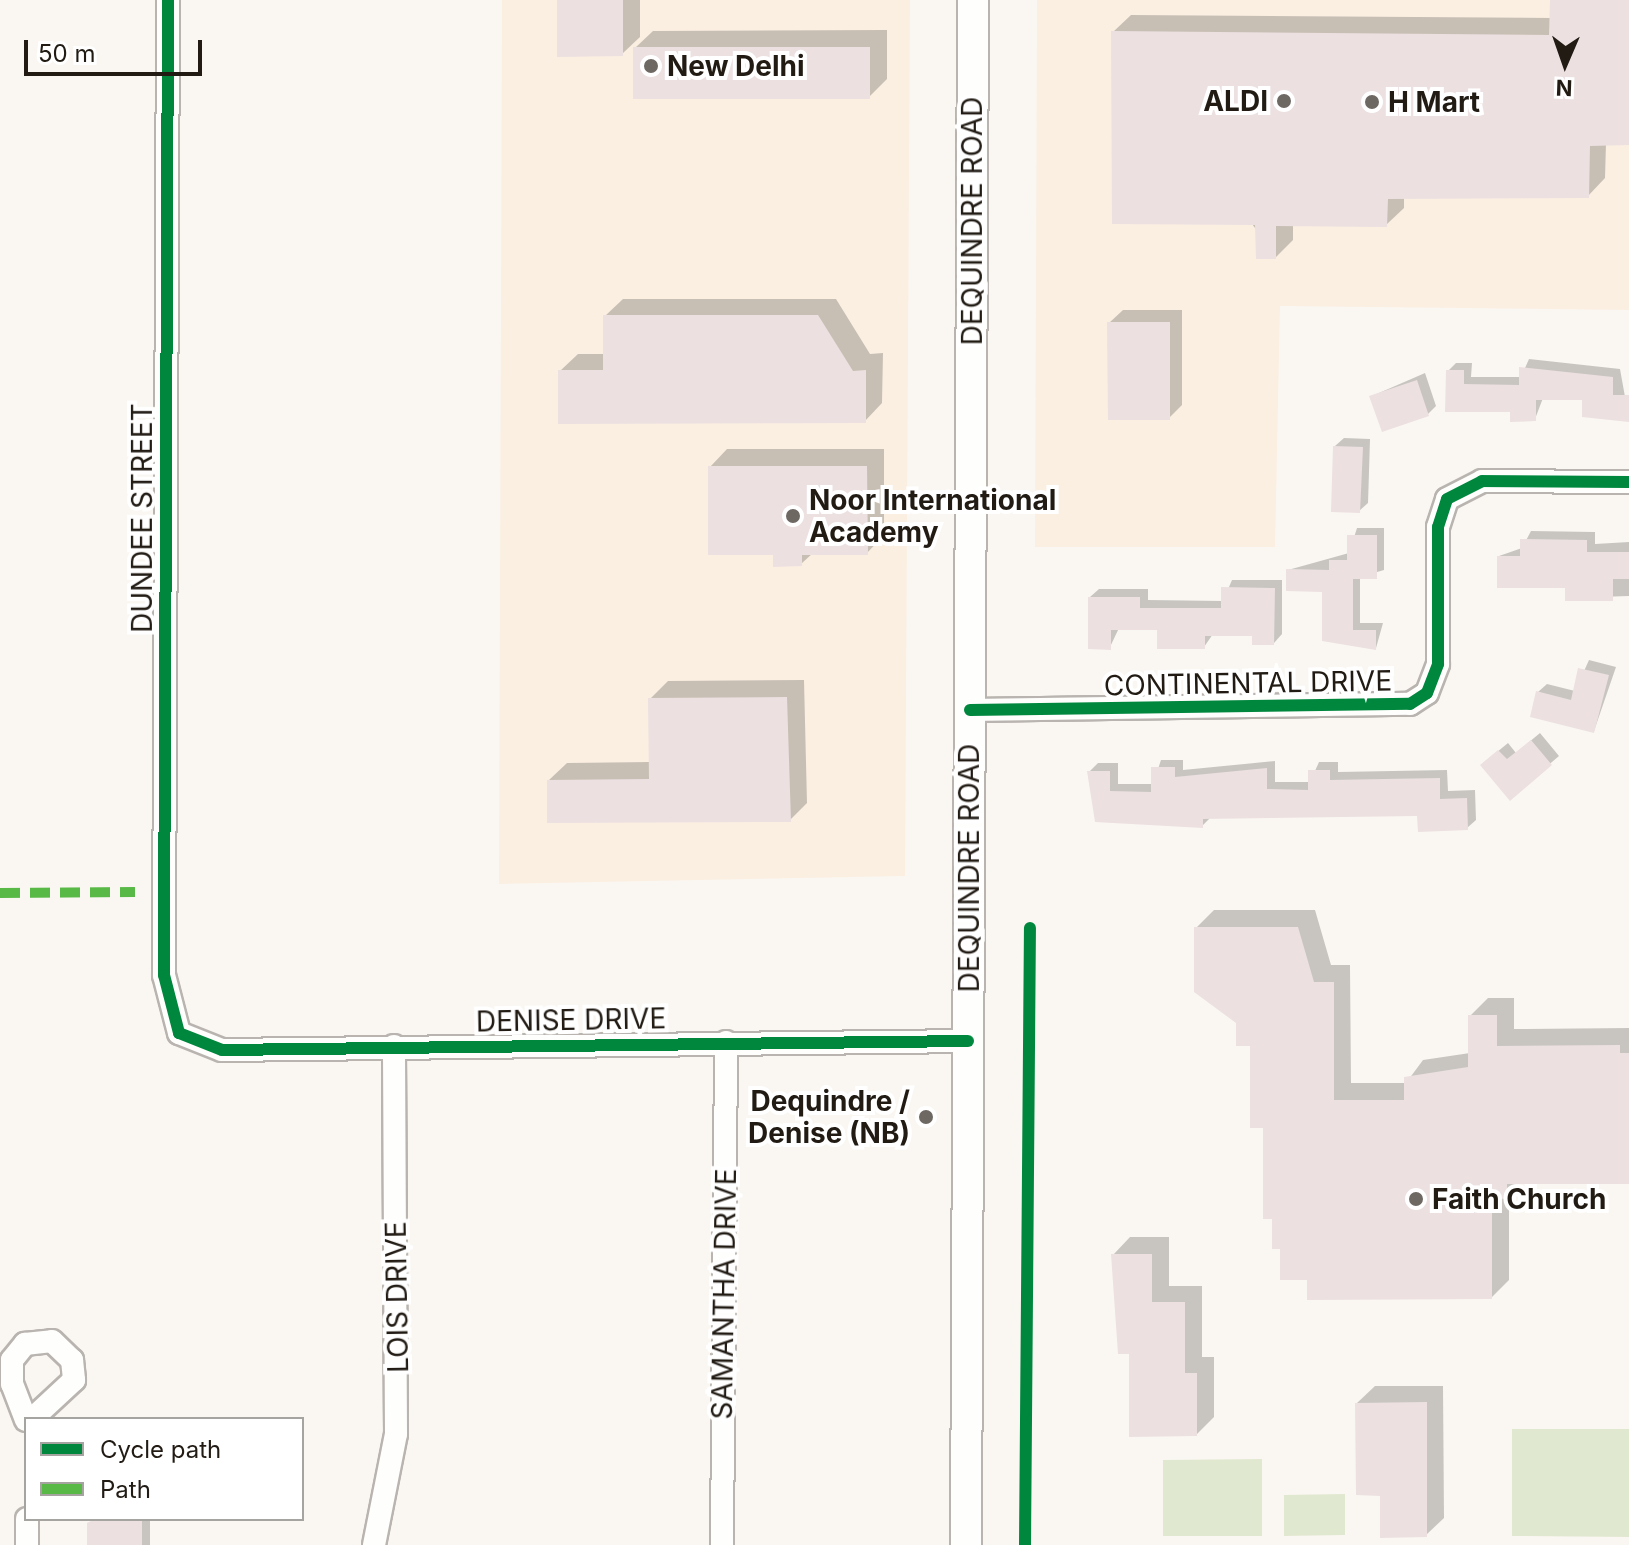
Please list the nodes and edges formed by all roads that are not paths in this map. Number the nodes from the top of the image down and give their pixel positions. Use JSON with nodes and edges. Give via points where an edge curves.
{"nodes":[{"id":1,"x":168,"y":0,"type":"edge"},
{"id":2,"x":973,"y":0,"type":"edge"},
{"id":3,"x":1629,"y":482,"type":"edge"},
{"id":4,"x":970,"y":710,"type":"junction"},
{"id":5,"x":179,"y":1033,"type":"joint"},
{"id":6,"x":968,"y":1041,"type":"junction"},
{"id":7,"x":726,"y":1042,"type":"junction"},
{"id":8,"x":394,"y":1046,"type":"junction"},
{"id":9,"x":25,"y":1417,"type":"edge"},
{"id":10,"x":34,"y":1417,"type":"edge"},
{"id":11,"x":27,"y":1521,"type":"edge"},
{"id":12,"x":27,"y":1545,"type":"edge"},
{"id":13,"x":374,"y":1545,"type":"edge"},
{"id":14,"x":722,"y":1545,"type":"edge"},
{"id":15,"x":966,"y":1545,"type":"edge"}],
"edges":[{"from":1,"to":5,"type":"street","name":"DUNDEE STREET","via":[[164,975]]},
{"from":2,"to":4,"type":"main road","name":"DEQUINDRE ROAD"},
{"from":3,"to":4,"type":"street","name":"CONTINENTAL DRIVE","via":[[1482,481],[1447,499],[1438,527],[1438,664],[1427,693],[1410,704]]},
{"from":4,"to":6,"type":"main road","name":"DEQUINDRE ROAD"},
{"from":5,"to":8,"type":"street","name":"DENISE DRIVE","via":[[222,1050]]},
{"from":6,"to":7,"type":"street","name":"DENISE DRIVE"},
{"from":6,"to":15,"type":"main road","name":"DEQUINDRE ROAD"},
{"from":7,"to":8,"type":"street","name":"DENISE DRIVE"},
{"from":7,"to":14,"type":"street","name":"SAMANTHA DRIVE"},
{"from":8,"to":13,"type":"street","name":"LOIS DRIVE","via":[[396,1434]]},
{"from":9,"to":10,"type":"street","via":[[12,1384],[12,1360],[25,1344],[52,1341],[72,1360],[74,1380]]},
{"from":11,"to":12,"type":"street"}]}
